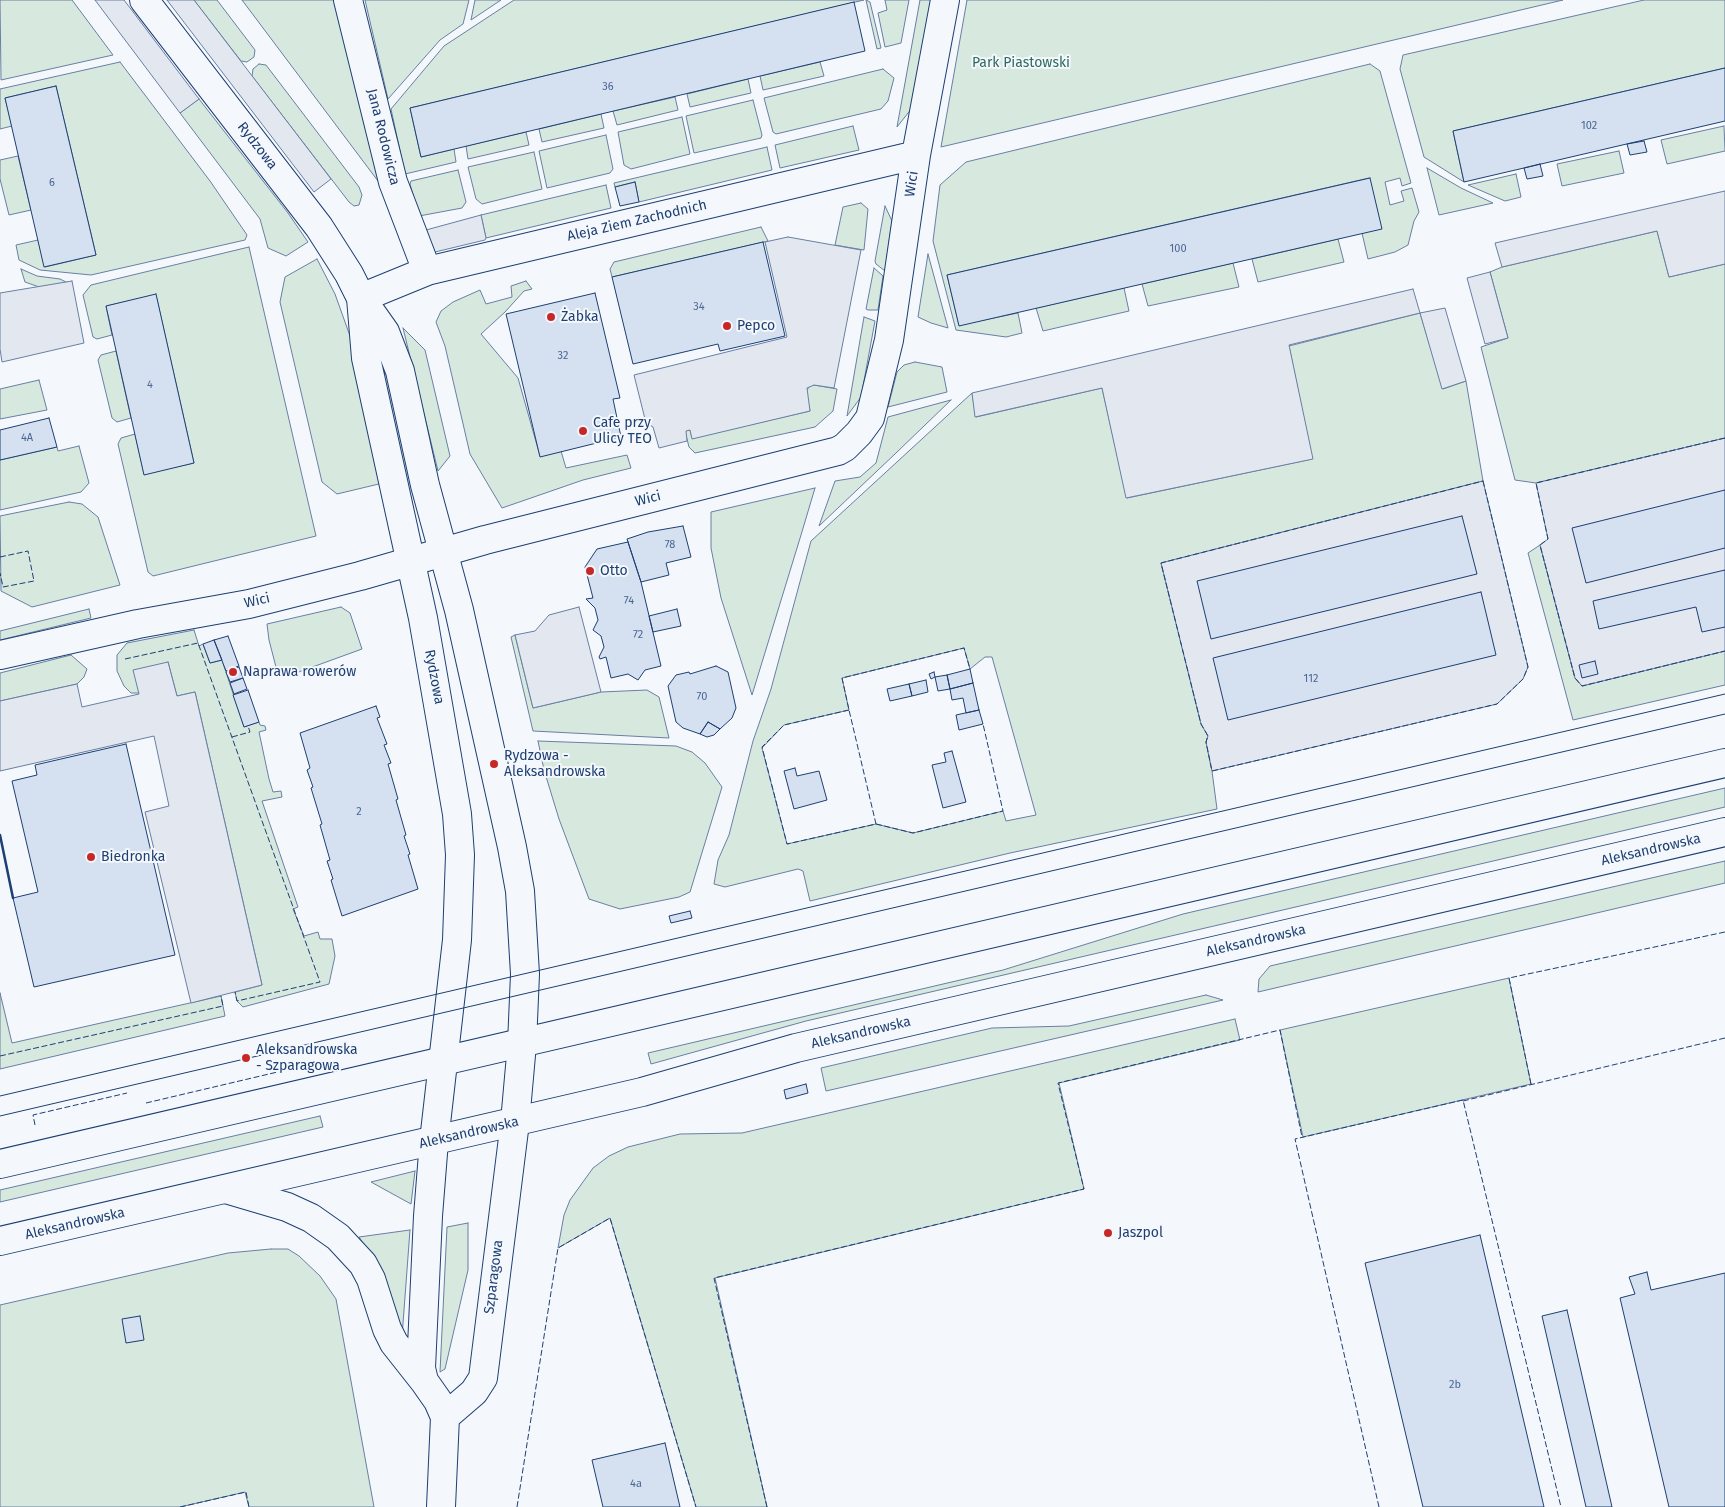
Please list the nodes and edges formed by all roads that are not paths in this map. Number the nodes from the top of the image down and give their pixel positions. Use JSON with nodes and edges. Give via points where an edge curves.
{"nodes":[{"id":1,"x":144,"y":0,"type":"edge"},
{"id":2,"x":348,"y":0,"type":"edge"},
{"id":3,"x":945,"y":0,"type":"edge"},
{"id":4,"x":916,"y":155,"type":"junction"},
{"id":5,"x":428,"y":270,"type":"junction"},
{"id":6,"x":361,"y":298,"type":"junction"},
{"id":7,"x":444,"y":552,"type":"junction"},
{"id":8,"x":410,"y":561,"type":"junction"},
{"id":9,"x":0,"y":655,"type":"edge"},
{"id":10,"x":1725,"y":763,"type":"edge"},
{"id":11,"x":1725,"y":832,"type":"edge"},
{"id":12,"x":522,"y":1044,"type":"junction"},
{"id":13,"x":443,"y":1061,"type":"junction"},
{"id":14,"x":515,"y":1122,"type":"junction"},
{"id":15,"x":434,"y":1141,"type":"junction"},
{"id":16,"x":0,"y":1164,"type":"edge"},
{"id":17,"x":226,"y":1189,"type":"junction"},
{"id":18,"x":0,"y":1241,"type":"edge"},
{"id":19,"x":424,"y":1381,"type":"junction"},
{"id":20,"x":445,"y":1417,"type":"junction"},
{"id":21,"x":441,"y":1507,"type":"edge"}],
"edges":[{"from":1,"to":6,"type":"street","name":"Rydzowa","via":[[319,227]]},
{"from":2,"to":5,"type":"street","name":"Jana Rodowicza","via":[[394,182]]},
{"from":3,"to":4,"type":"street","name":"Wici"},
{"from":4,"to":5,"type":"street","name":"Aleja Ziem Zachodnich"},
{"from":4,"to":7,"type":"street","name":"Wici","via":[[889,340],[870,418],[850,443],[838,451]]},
{"from":5,"to":6,"type":"street","name":"Aleja Ziem Zachodnich"},
{"from":6,"to":7,"type":"street","name":"Rydzowa","via":[[385,332],[400,372],[425,485]]},
{"from":6,"to":8,"type":"street","name":"Rydzowa","via":[[366,358]]},
{"from":7,"to":8,"type":"street","name":"Wici"},
{"from":7,"to":12,"type":"street","name":"Rydzowa","via":[[520,891],[525,974]]},
{"from":8,"to":9,"type":"street","name":"Wici","via":[[249,604],[138,624]]},
{"from":8,"to":13,"type":"street","name":"Rydzowa","via":[[452,774],[460,856],[458,922]]},
{"from":10,"to":12,"type":"street"},
{"from":11,"to":14,"type":"street","name":"Aleksandrowska","via":[[796,1048],[642,1092]]},
{"from":12,"to":13,"type":"street"},
{"from":12,"to":14,"type":"street","name":"Szparagowa"},
{"from":13,"to":15,"type":"street","name":"Rydzowa"},
{"from":13,"to":16,"type":"street"},
{"from":14,"to":15,"type":"street","name":"Aleksandrowska"},
{"from":14,"to":20,"type":"street","name":"Szparagowa","via":[[483,1378],[474,1392]]},
{"from":15,"to":17,"type":"street","name":"Aleksandrowska"},
{"from":15,"to":19,"type":"street","via":[[420,1368]]},
{"from":17,"to":18,"type":"street","name":"Aleksandrowska"},
{"from":17,"to":19,"type":"street","via":[[287,1207],[311,1218],[338,1237],[371,1279],[394,1343]]},
{"from":19,"to":20,"type":"street"},
{"from":20,"to":21,"type":"street"}]}
